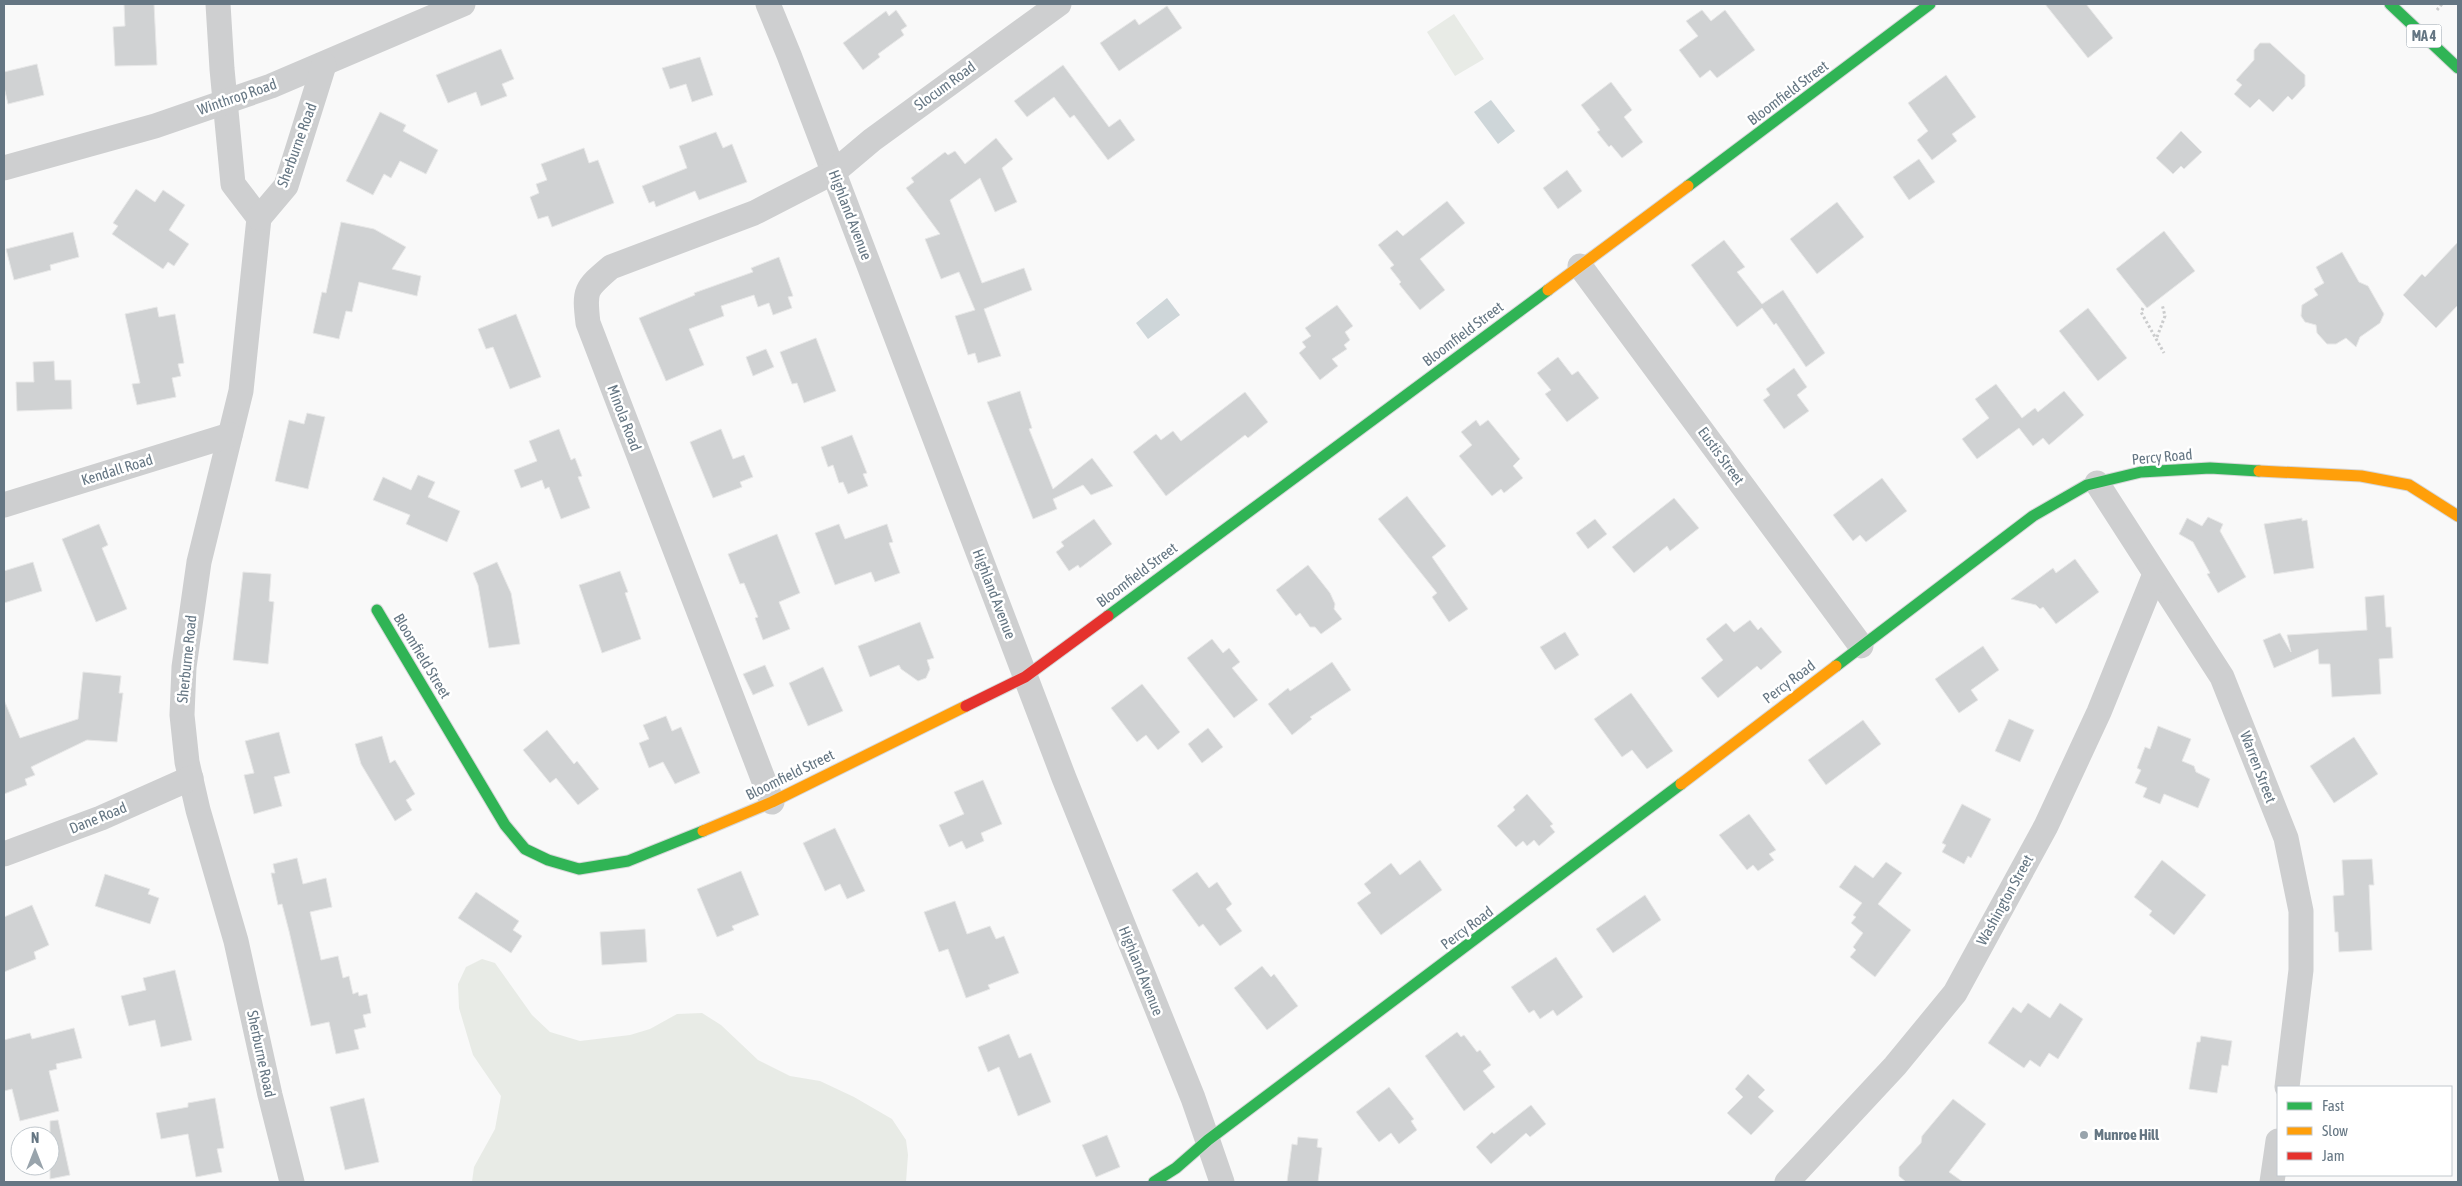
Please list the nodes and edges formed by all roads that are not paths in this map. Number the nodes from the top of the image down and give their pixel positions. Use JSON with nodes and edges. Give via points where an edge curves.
{"nodes":[{"id":1,"x":218,"y":4,"type":"edge"},
{"id":2,"x":463,"y":4,"type":"edge"},
{"id":3,"x":768,"y":4,"type":"edge"},
{"id":4,"x":1059,"y":4,"type":"edge"},
{"id":5,"x":1930,"y":4,"type":"edge"},
{"id":6,"x":2390,"y":4,"type":"edge"},
{"id":7,"x":324,"y":65,"type":"junction"},
{"id":8,"x":2458,"y":68,"type":"edge"},
{"id":9,"x":225,"y":102,"type":"junction"},
{"id":10,"x":4,"y":168,"type":"edge"},
{"id":11,"x":834,"y":172,"type":"junction"},
{"id":12,"x":259,"y":218,"type":"junction"},
{"id":13,"x":1580,"y":266,"type":"junction"},
{"id":14,"x":230,"y":435,"type":"junction"},
{"id":15,"x":2097,"y":483,"type":"junction"},
{"id":16,"x":4,"y":505,"type":"edge"},
{"id":17,"x":2458,"y":516,"type":"edge"},
{"id":18,"x":2155,"y":574,"type":"junction"},
{"id":19,"x":377,"y":610,"type":"dead end"},
{"id":20,"x":1861,"y":646,"type":"junction"},
{"id":21,"x":1026,"y":677,"type":"junction"},
{"id":22,"x":191,"y":778,"type":"junction"},
{"id":23,"x":772,"y":802,"type":"junction"},
{"id":24,"x":4,"y":854,"type":"edge"},
{"id":25,"x":2287,"y":1086,"type":"edge"},
{"id":26,"x":1208,"y":1140,"type":"junction"},
{"id":27,"x":2277,"y":1148,"type":"edge"},
{"id":28,"x":292,"y":1182,"type":"edge"},
{"id":29,"x":1154,"y":1182,"type":"edge"},
{"id":30,"x":1222,"y":1182,"type":"edge"},
{"id":31,"x":1787,"y":1182,"type":"edge"},
{"id":32,"x":2272,"y":1182,"type":"edge"}],
"edges":[{"from":1,"to":9,"type":"street"},
{"from":2,"to":7,"type":"street","name":"Winthrop Road"},
{"from":3,"to":11,"type":"street","name":"Highland Avenue"},
{"from":4,"to":11,"type":"street","name":"Slocum Road","via":[[872,140]]},
{"from":5,"to":13,"type":"street","name":"Bloomfield Street"},
{"from":6,"to":8,"type":"street","number":"MA 4"},
{"from":7,"to":9,"type":"street","name":"Winthrop Road"},
{"from":7,"to":12,"type":"street","name":"Sherburne Road","via":[[286,186]]},
{"from":9,"to":10,"type":"street","name":"Winthrop Road","via":[[155,126]]},
{"from":9,"to":12,"type":"street","via":[[233,184]]},
{"from":11,"to":21,"type":"street","name":"Highland Avenue"},
{"from":11,"to":23,"type":"street","name":"Minola Road","via":[[754,213],[611,267],[594,281],[585,296],[588,323]]},
{"from":12,"to":14,"type":"street","name":"Sherburne Road","via":[[241,391]]},
{"from":13,"to":20,"type":"street","name":"Eustis Street"},
{"from":13,"to":21,"type":"street","name":"Bloomfield Street"},
{"from":14,"to":16,"type":"street","name":"Kendall Road"},
{"from":14,"to":22,"type":"street","name":"Sherburne Road","via":[[199,562],[184,667],[182,715]]},
{"from":15,"to":17,"type":"street","name":"Percy Road","via":[[2141,472],[2210,468],[2361,476],[2409,485]]},
{"from":15,"to":18,"type":"street","name":"Warren Street"},
{"from":15,"to":20,"type":"street","name":"Percy Road","via":[[2033,516]]},
{"from":18,"to":25,"type":"street","name":"Warren Street","via":[[2222,677],[2286,838],[2301,911],[2296,1025]]},
{"from":18,"to":31,"type":"street","name":"Washington Street","via":[[2099,712],[2046,826],[1956,993],[1895,1066]]},
{"from":19,"to":23,"type":"street","name":"Bloomfield Street","via":[[505,825],[525,849],[579,869],[628,861]]},
{"from":20,"to":26,"type":"street","name":"Percy Road","via":[[1359,1029]]},
{"from":21,"to":23,"type":"street","name":"Bloomfield Street"},
{"from":21,"to":26,"type":"street","name":"Highland Avenue"},
{"from":22,"to":24,"type":"street","name":"Dane Road","via":[[101,818]]},
{"from":22,"to":28,"type":"street","name":"Sherburne Road","via":[[236,942]]},
{"from":26,"to":29,"type":"street","name":"Percy Road"},
{"from":26,"to":30,"type":"street","name":"Highland Avenue"},
{"from":27,"to":32,"type":"street"}]}
